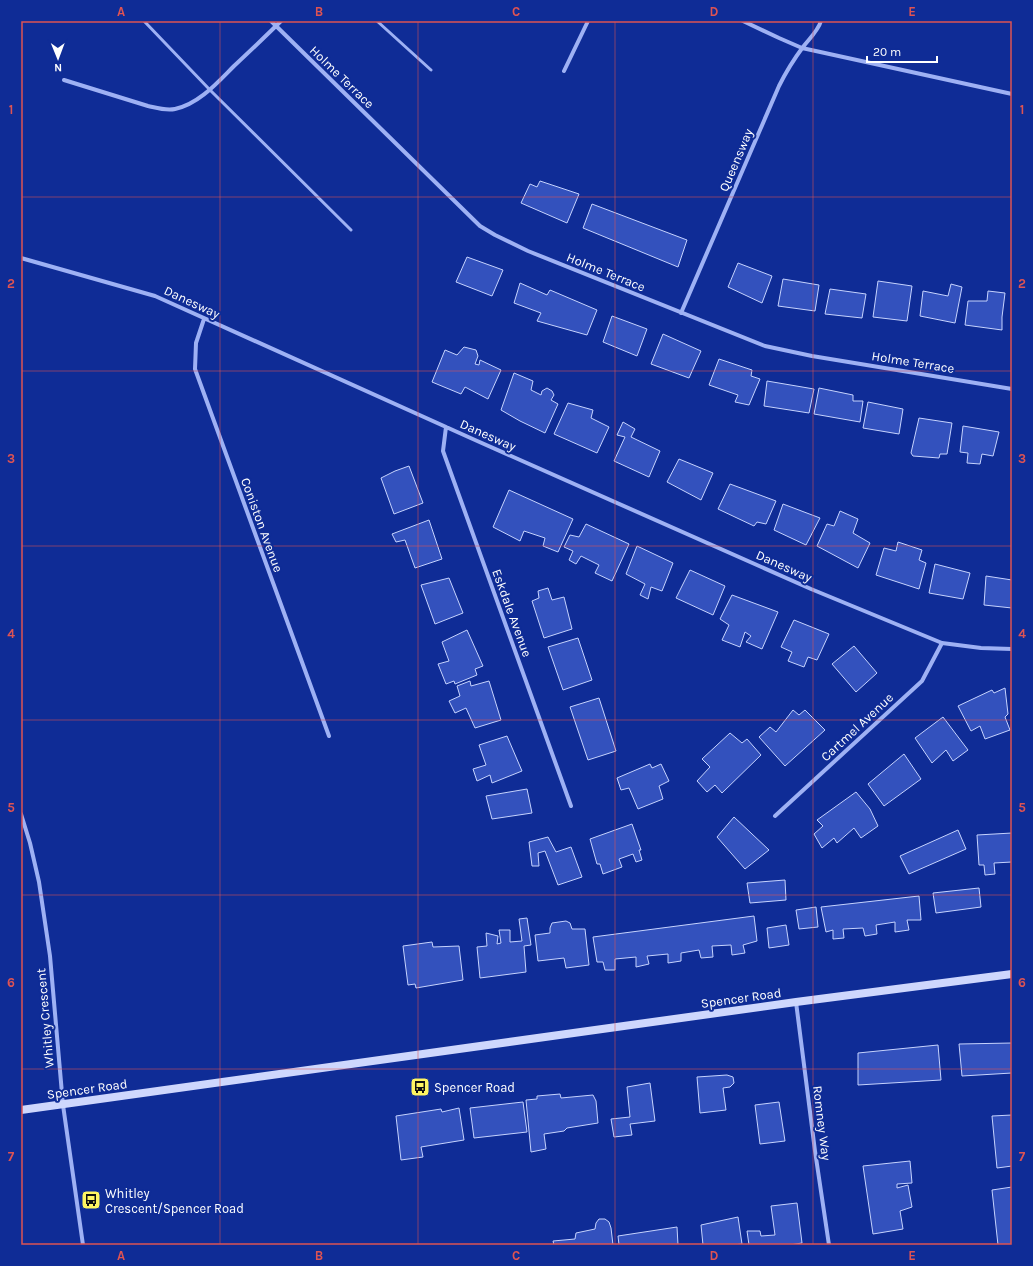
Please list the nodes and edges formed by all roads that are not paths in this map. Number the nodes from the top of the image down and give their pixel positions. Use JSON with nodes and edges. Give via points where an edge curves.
{"nodes":[{"id":1,"x":144,"y":21,"type":"edge"},
{"id":2,"x":271,"y":21,"type":"edge"},
{"id":3,"x":282,"y":21,"type":"edge"},
{"id":4,"x":377,"y":21,"type":"edge"},
{"id":5,"x":588,"y":21,"type":"edge"},
{"id":6,"x":743,"y":21,"type":"edge"},
{"id":7,"x":821,"y":21,"type":"edge"},
{"id":8,"x":276,"y":26,"type":"junction"},
{"id":9,"x":802,"y":48,"type":"junction"},
{"id":10,"x":431,"y":70,"type":"dead end"},
{"id":11,"x":564,"y":70,"type":"dead end"},
{"id":12,"x":64,"y":80,"type":"dead end"},
{"id":13,"x":210,"y":90,"type":"junction"},
{"id":14,"x":1012,"y":94,"type":"edge"},
{"id":15,"x":351,"y":230,"type":"dead end"},
{"id":16,"x":21,"y":258,"type":"edge"},
{"id":17,"x":681,"y":313,"type":"junction"},
{"id":18,"x":204,"y":319,"type":"junction"},
{"id":19,"x":1012,"y":389,"type":"edge"},
{"id":20,"x":446,"y":427,"type":"junction"},
{"id":21,"x":942,"y":643,"type":"junction"},
{"id":22,"x":1012,"y":649,"type":"edge"},
{"id":23,"x":329,"y":736,"type":"dead end"},
{"id":24,"x":571,"y":806,"type":"dead end"},
{"id":25,"x":21,"y":814,"type":"edge"},
{"id":26,"x":775,"y":816,"type":"dead end"},
{"id":27,"x":1012,"y":974,"type":"edge"},
{"id":28,"x":796,"y":1002,"type":"junction"},
{"id":29,"x":64,"y":1105,"type":"junction"},
{"id":30,"x":21,"y":1110,"type":"edge"},
{"id":31,"x":83,"y":1245,"type":"edge"},
{"id":32,"x":829,"y":1245,"type":"edge"}],
"edges":[{"from":1,"to":13,"type":"lane"},
{"from":2,"to":8,"type":"street","name":"Holme Terrace"},
{"from":3,"to":8,"type":"street"},
{"from":4,"to":10,"type":"lane"},
{"from":5,"to":11,"type":"street"},
{"from":6,"to":9,"type":"street"},
{"from":7,"to":9,"type":"street","name":"Queensway","via":[[820,26]]},
{"from":8,"to":13,"type":"street"},
{"from":8,"to":17,"type":"street","name":"Holme Terrace","via":[[480,226],[528,251]]},
{"from":9,"to":14,"type":"street"},
{"from":9,"to":17,"type":"street","name":"Queensway","via":[[779,86]]},
{"from":12,"to":13,"type":"street","via":[[173,110]]},
{"from":13,"to":15,"type":"lane"},
{"from":16,"to":18,"type":"street","name":"Danesway","via":[[155,296]]},
{"from":17,"to":19,"type":"street","name":"Holme Terrace","via":[[766,346]]},
{"from":18,"to":20,"type":"street","name":"Danesway"},
{"from":18,"to":23,"type":"street","name":"Coniston Avenue","via":[[196,343],[195,369]]},
{"from":20,"to":21,"type":"street","name":"Danesway","via":[[811,589]]},
{"from":20,"to":24,"type":"street","name":"Eskdale Avenue","via":[[443,451]]},
{"from":21,"to":22,"type":"street","name":"Danesway"},
{"from":21,"to":26,"type":"street","name":"Cartmel Avenue","via":[[922,680]]},
{"from":25,"to":29,"type":"street","name":"Whitley Crescent","via":[[39,882],[50,956]]},
{"from":27,"to":28,"type":"street","name":"Spencer Road"},
{"from":28,"to":29,"type":"street","name":"Spencer Road"},
{"from":28,"to":32,"type":"street","name":"Romney Way"},
{"from":29,"to":30,"type":"street","name":"Spencer Road"},
{"from":29,"to":31,"type":"street","name":"Whitley Crescent"}]}
